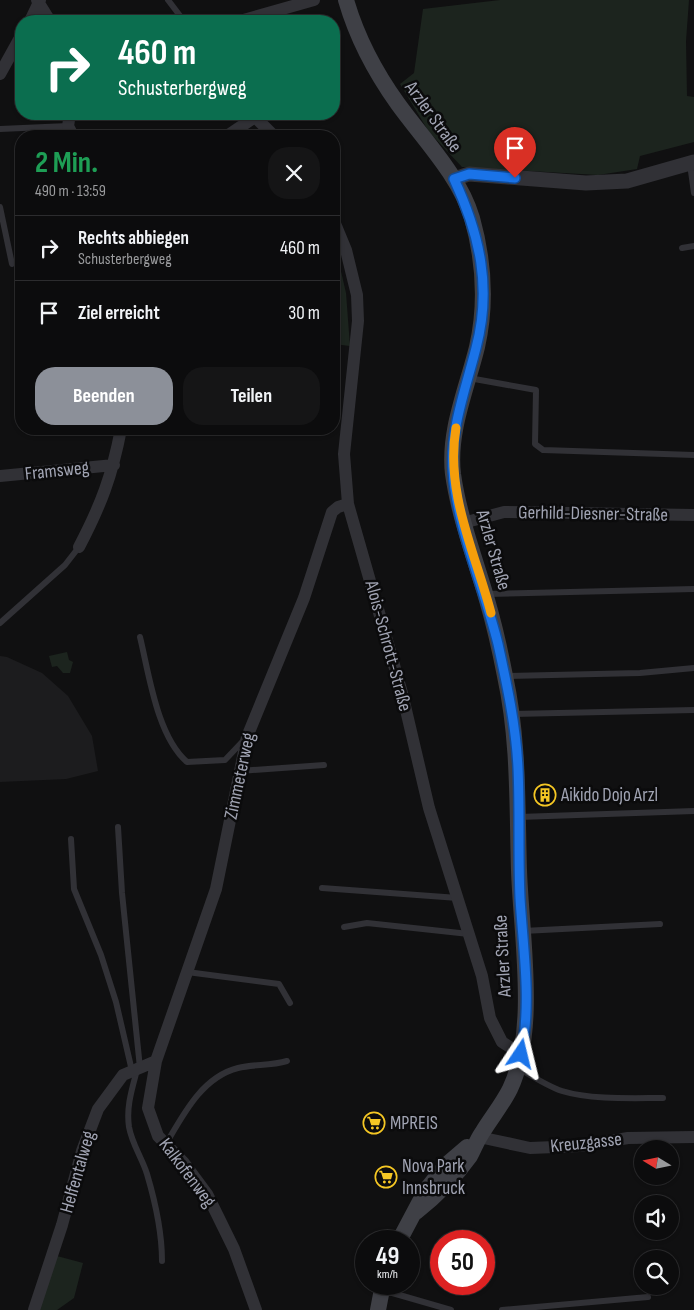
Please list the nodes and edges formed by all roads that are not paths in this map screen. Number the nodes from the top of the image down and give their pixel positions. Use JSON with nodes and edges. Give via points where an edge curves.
{"nodes":[{"id":1,"x":168,"y":0,"type":"edge"},
{"id":2,"x":314,"y":0,"type":"edge"},
{"id":3,"x":346,"y":0,"type":"edge"},
{"id":4,"x":39,"y":1,"type":"edge"},
{"id":5,"x":33,"y":15,"type":"edge"},
{"id":6,"x":47,"y":15,"type":"edge"},
{"id":7,"x":179,"y":15,"type":"edge"},
{"id":8,"x":261,"y":15,"type":"edge"},
{"id":9,"x":15,"y":47,"type":"edge"},
{"id":10,"x":0,"y":74,"type":"edge"},
{"id":11,"x":248,"y":120,"type":"edge"},
{"id":12,"x":259,"y":120,"type":"edge"},
{"id":13,"x":70,"y":125,"type":"edge"},
{"id":14,"x":0,"y":129,"type":"edge"},
{"id":15,"x":235,"y":130,"type":"edge"},
{"id":16,"x":268,"y":130,"type":"edge"},
{"id":17,"x":692,"y":163,"type":"edge"},
{"id":18,"x":454,"y":179,"type":"junction"},
{"id":19,"x":694,"y":193,"type":"edge"},
{"id":20,"x":0,"y":208,"type":"edge"},
{"id":21,"x":340,"y":236,"type":"edge"},
{"id":22,"x":694,"y":246,"type":"edge"},
{"id":23,"x":682,"y":248,"type":"dead end"},
{"id":24,"x":12,"y":264,"type":"dead end"},
{"id":25,"x":468,"y":378,"type":"junction"},
{"id":26,"x":120,"y":435,"type":"edge"},
{"id":27,"x":694,"y":456,"type":"edge"},
{"id":28,"x":114,"y":465,"type":"junction"},
{"id":29,"x":0,"y":476,"type":"edge"},
{"id":30,"x":348,"y":504,"type":"junction"},
{"id":31,"x":694,"y":515,"type":"edge"},
{"id":32,"x":463,"y":523,"type":"junction"},
{"id":33,"x":79,"y":548,"type":"joint"},
{"id":34,"x":694,"y":589,"type":"edge"},
{"id":35,"x":486,"y":594,"type":"junction"},
{"id":36,"x":0,"y":623,"type":"edge"},
{"id":37,"x":140,"y":637,"type":"dead end"},
{"id":38,"x":694,"y":668,"type":"edge"},
{"id":39,"x":505,"y":676,"type":"junction"},
{"id":40,"x":694,"y":710,"type":"edge"},
{"id":41,"x":512,"y":714,"type":"junction"},
{"id":42,"x":247,"y":737,"type":"junction"},
{"id":43,"x":324,"y":765,"type":"dead end"},
{"id":44,"x":240,"y":771,"type":"junction"},
{"id":45,"x":694,"y":811,"type":"edge"},
{"id":46,"x":519,"y":817,"type":"junction"},
{"id":47,"x":118,"y":828,"type":"dead end"},
{"id":48,"x":71,"y":839,"type":"dead end"},
{"id":49,"x":322,"y":888,"type":"dead end"},
{"id":50,"x":458,"y":898,"type":"junction"},
{"id":51,"x":660,"y":924,"type":"dead end"},
{"id":52,"x":344,"y":927,"type":"dead end"},
{"id":53,"x":522,"y":931,"type":"junction"},
{"id":54,"x":470,"y":934,"type":"junction"},
{"id":55,"x":187,"y":972,"type":"junction"},
{"id":56,"x":290,"y":1003,"type":"dead end"},
{"id":57,"x":156,"y":1061,"type":"junction"},
{"id":58,"x":287,"y":1061,"type":"dead end"},
{"id":59,"x":519,"y":1061,"type":"junction"},
{"id":60,"x":136,"y":1069,"type":"junction"},
{"id":61,"x":662,"y":1098,"type":"dead end"},
{"id":62,"x":479,"y":1137,"type":"junction"},
{"id":63,"x":694,"y":1137,"type":"edge"},
{"id":64,"x":166,"y":1144,"type":"junction"},
{"id":65,"x":406,"y":1230,"type":"edge"},
{"id":66,"x":162,"y":1261,"type":"dead end"},
{"id":67,"x":381,"y":1295,"type":"edge"},
{"id":68,"x":406,"y":1295,"type":"edge"},
{"id":69,"x":648,"y":1297,"type":"dead end"},
{"id":70,"x":34,"y":1310,"type":"edge"},
{"id":71,"x":256,"y":1310,"type":"edge"},
{"id":72,"x":378,"y":1310,"type":"edge"},
{"id":73,"x":452,"y":1310,"type":"edge"},
{"id":74,"x":502,"y":1310,"type":"edge"}],
"edges":[{"from":1,"to":7,"type":"lane"},
{"from":2,"to":8,"type":"street"},
{"from":3,"to":18,"type":"main road","name":"Arzler Straße","via":[[354,28],[372,64],[396,102]]},
{"from":4,"to":5,"type":"street"},
{"from":4,"to":6,"type":"street"},
{"from":9,"to":10,"type":"street"},
{"from":11,"to":15,"type":"street"},
{"from":12,"to":16,"type":"street"},
{"from":13,"to":14,"type":"lane"},
{"from":17,"to":18,"type":"street","via":[[627,182],[586,183],[469,174]]},
{"from":17,"to":19,"type":"lane"},
{"from":18,"to":25,"type":"main road","name":"Arzler Straße","via":[[471,214],[484,284],[477,345]]},
{"from":20,"to":24,"type":"lane"},
{"from":21,"to":30,"type":"street","name":"Alois-Schrott-Straße","via":[[355,286],[358,321],[344,454]]},
{"from":22,"to":23,"type":"lane"},
{"from":25,"to":27,"type":"lane","via":[[536,390],[535,444],[543,450]]},
{"from":25,"to":32,"type":"main road","name":"Arzler Straße","via":[[455,434],[453,471]]},
{"from":26,"to":28,"type":"street","name":"Framsweg"},
{"from":28,"to":29,"type":"street","name":"Framsweg"},
{"from":28,"to":33,"type":"street","name":"Framsweg","via":[[101,504]]},
{"from":30,"to":42,"type":"street","name":"Zimmeterweg","via":[[332,512],[304,598]]},
{"from":30,"to":50,"type":"street","name":"Alois-Schrott-Straße","via":[[402,692],[429,808]]},
{"from":31,"to":32,"type":"street","name":"Gerhild-Diesner-Straße","via":[[504,512]]},
{"from":32,"to":35,"type":"main road","name":"Arzler Straße"},
{"from":33,"to":36,"type":"lane","via":[[65,565]]},
{"from":34,"to":35,"type":"lane"},
{"from":35,"to":39,"type":"main road","name":"Arzler Straße"},
{"from":37,"to":42,"type":"lane","via":[[158,710],[176,752],[187,762],[225,760]]},
{"from":38,"to":39,"type":"lane","via":[[640,673]]},
{"from":39,"to":41,"type":"main road","name":"Arzler Straße"},
{"from":40,"to":41,"type":"lane"},
{"from":41,"to":46,"type":"main road","name":"Arzler Straße"},
{"from":42,"to":44,"type":"street","name":"Zimmeterweg"},
{"from":43,"to":44,"type":"lane"},
{"from":44,"to":55,"type":"street","name":"Zimmeterweg","via":[[216,889]]},
{"from":45,"to":46,"type":"lane"},
{"from":46,"to":53,"type":"main road","name":"Arzler Straße"},
{"from":47,"to":60,"type":"lane"},
{"from":48,"to":60,"type":"lane","via":[[74,890],[98,948]]},
{"from":49,"to":50,"type":"lane"},
{"from":50,"to":54,"type":"street","name":"Alois-Schrott-Straße"},
{"from":51,"to":53,"type":"lane"},
{"from":52,"to":54,"type":"lane","via":[[367,923]]},
{"from":53,"to":59,"type":"main road","name":"Arzler Straße","via":[[526,1015]]},
{"from":54,"to":59,"type":"street","name":"Alois-Schrott-Straße","via":[[490,1018],[502,1042]]},
{"from":55,"to":56,"type":"lane","via":[[279,984]]},
{"from":55,"to":57,"type":"street","name":"Zimmeterweg"},
{"from":57,"to":60,"type":"street","name":"Helfentalweg"},
{"from":57,"to":64,"type":"street","name":"Kalkofenweg","via":[[148,1108],[158,1136]]},
{"from":58,"to":64,"type":"lane","via":[[249,1066],[222,1074],[196,1097]]},
{"from":59,"to":61,"type":"lane","via":[[554,1088],[572,1093],[628,1099]]},
{"from":59,"to":62,"type":"main road","name":"Arzler Straße","via":[[511,1087]]},
{"from":60,"to":66,"type":"lane","via":[[129,1101],[129,1126],[150,1186],[162,1243]]},
{"from":60,"to":70,"type":"street","name":"Helfentalweg","via":[[123,1075],[98,1108],[82,1150]]},
{"from":62,"to":63,"type":"street","name":"Kreuzgasse","via":[[530,1148],[580,1146],[628,1138]]},
{"from":62,"to":65,"type":"main road","name":"Arzler Straße","via":[[446,1165],[426,1190]]},
{"from":64,"to":71,"type":"street","name":"Kalkofenweg","via":[[207,1194],[234,1249]]},
{"from":67,"to":72,"type":"main road"},
{"from":68,"to":73,"type":"lane"},
{"from":69,"to":74,"type":"lane"}]}
